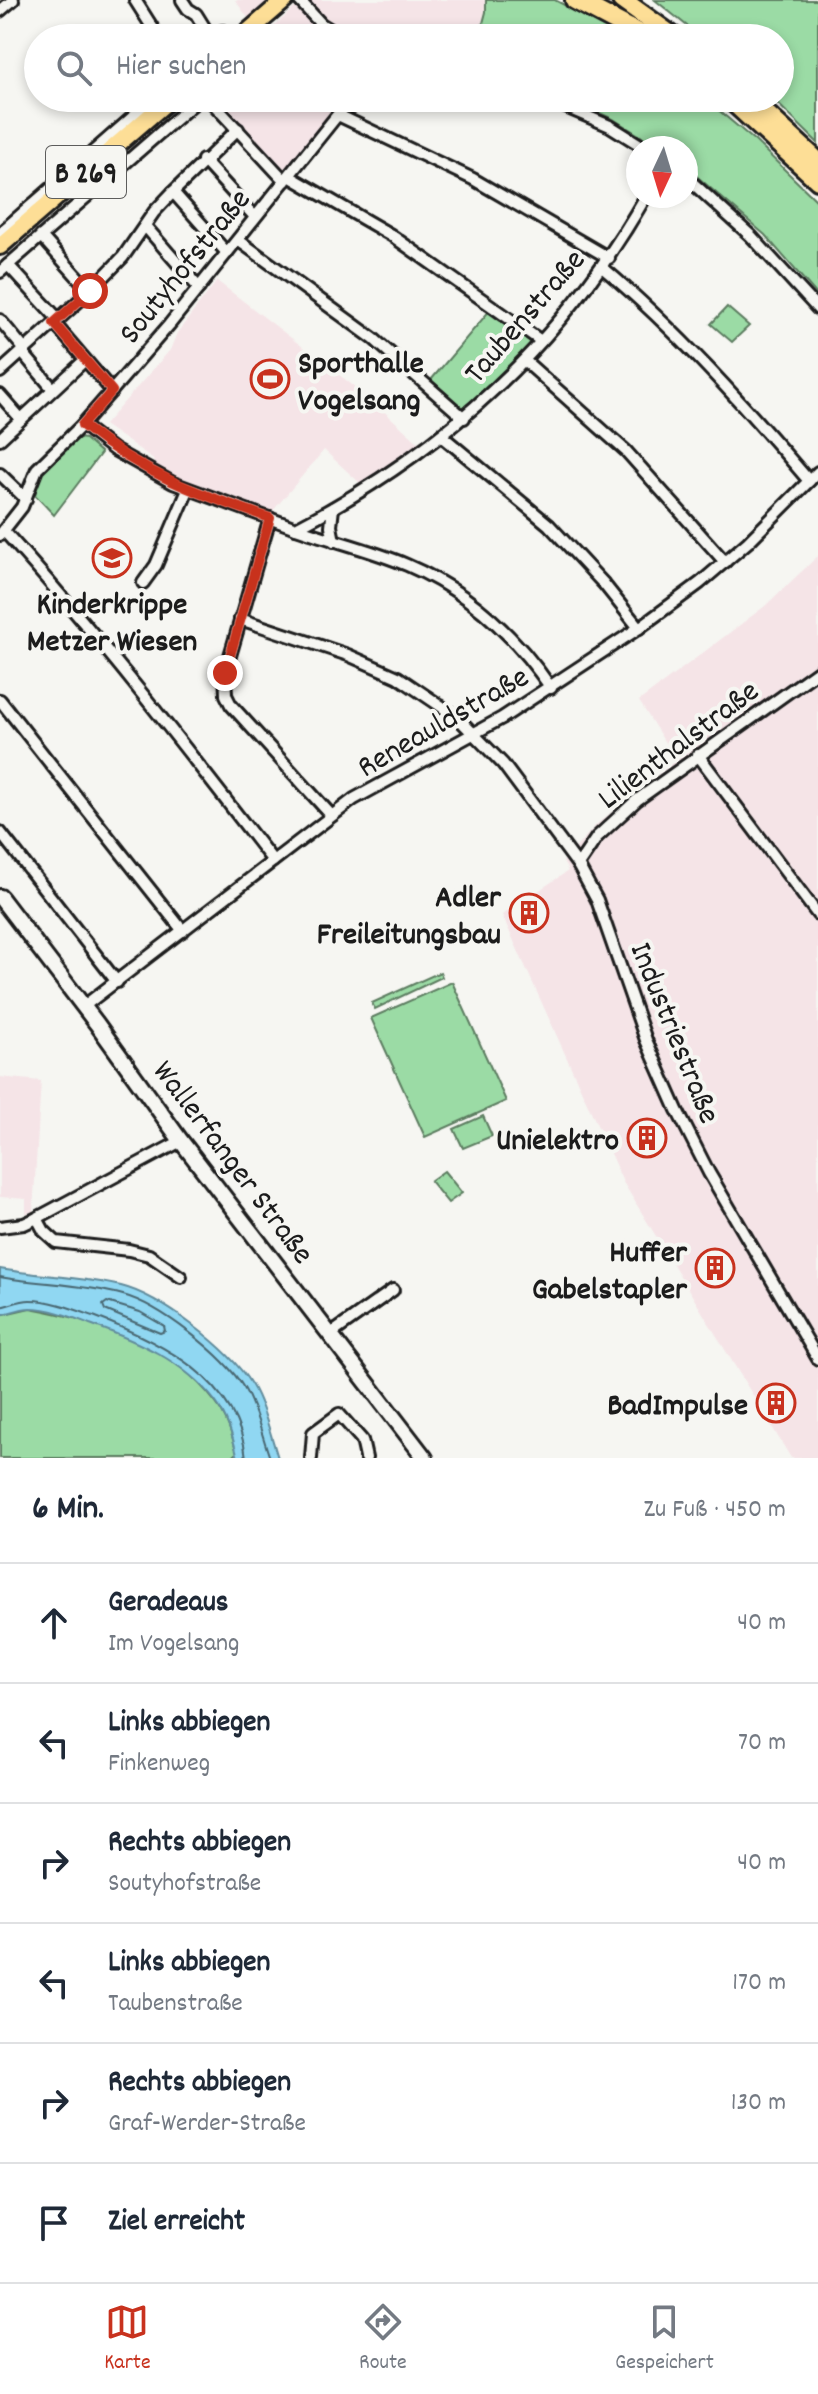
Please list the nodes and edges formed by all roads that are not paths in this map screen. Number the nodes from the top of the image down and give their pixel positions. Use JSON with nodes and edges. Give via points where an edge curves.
{"nodes":[{"id":1,"x":13,"y":0,"type":"edge"},
{"id":2,"x":135,"y":0,"type":"edge"},
{"id":3,"x":182,"y":0,"type":"edge"},
{"id":4,"x":285,"y":0,"type":"edge"},
{"id":5,"x":299,"y":0,"type":"edge"},
{"id":6,"x":575,"y":0,"type":"edge"},
{"id":7,"x":600,"y":0,"type":"edge"},
{"id":8,"x":622,"y":0,"type":"edge"},
{"id":9,"x":642,"y":0,"type":"edge"},
{"id":10,"x":0,"y":11,"type":"edge"},
{"id":11,"x":150,"y":24,"type":"edge"},
{"id":12,"x":202,"y":24,"type":"edge"},
{"id":13,"x":257,"y":24,"type":"edge"},
{"id":14,"x":321,"y":24,"type":"edge"},
{"id":15,"x":620,"y":24,"type":"edge"},
{"id":16,"x":634,"y":24,"type":"edge"},
{"id":17,"x":655,"y":24,"type":"edge"},
{"id":18,"x":670,"y":24,"type":"edge"},
{"id":19,"x":138,"y":112,"type":"edge"},
{"id":20,"x":155,"y":112,"type":"edge"},
{"id":21,"x":184,"y":112,"type":"edge"},
{"id":22,"x":222,"y":112,"type":"edge"},
{"id":23,"x":340,"y":112,"type":"edge"},
{"id":24,"x":577,"y":112,"type":"edge"},
{"id":25,"x":744,"y":112,"type":"edge"},
{"id":26,"x":764,"y":112,"type":"edge"},
{"id":27,"x":338,"y":115,"type":"junction"},
{"id":28,"x":238,"y":129,"type":"junction"},
{"id":29,"x":626,"y":136,"type":"edge"},
{"id":30,"x":203,"y":160,"type":"junction"},
{"id":31,"x":818,"y":162,"type":"edge"},
{"id":32,"x":287,"y":178,"type":"junction"},
{"id":33,"x":818,"y":180,"type":"edge"},
{"id":34,"x":698,"y":188,"type":"edge"},
{"id":35,"x":173,"y":192,"type":"junction"},
{"id":36,"x":639,"y":208,"type":"edge"},
{"id":37,"x":255,"y":217,"type":"junction"},
{"id":38,"x":145,"y":226,"type":"junction"},
{"id":39,"x":0,"y":233,"type":"edge"},
{"id":40,"x":41,"y":236,"type":"junction"},
{"id":41,"x":238,"y":240,"type":"junction"},
{"id":42,"x":0,"y":246,"type":"edge"},
{"id":43,"x":227,"y":253,"type":"junction"},
{"id":44,"x":605,"y":262,"type":"junction"},
{"id":45,"x":4,"y":268,"type":"edge"},
{"id":46,"x":199,"y":288,"type":"junction"},
{"id":47,"x":90,"y":291,"type":"junction"},
{"id":48,"x":818,"y":309,"type":"edge"},
{"id":49,"x":0,"y":320,"type":"edge"},
{"id":50,"x":56,"y":321,"type":"junction"},
{"id":51,"x":541,"y":341,"type":"junction"},
{"id":52,"x":24,"y":351,"type":"junction"},
{"id":53,"x":85,"y":360,"type":"junction"},
{"id":54,"x":525,"y":361,"type":"junction"},
{"id":55,"x":0,"y":372,"type":"edge"},
{"id":56,"x":53,"y":389,"type":"junction"},
{"id":57,"x":112,"y":391,"type":"junction"},
{"id":58,"x":0,"y":395,"type":"edge"},
{"id":59,"x":464,"y":418,"type":"junction"},
{"id":60,"x":21,"y":419,"type":"junction"},
{"id":61,"x":82,"y":425,"type":"junction"},
{"id":62,"x":442,"y":436,"type":"junction"},
{"id":63,"x":0,"y":439,"type":"edge"},
{"id":64,"x":818,"y":472,"type":"edge"},
{"id":65,"x":0,"y":474,"type":"edge"},
{"id":66,"x":809,"y":481,"type":"junction"},
{"id":67,"x":188,"y":490,"type":"junction"},
{"id":68,"x":26,"y":499,"type":"junction"},
{"id":69,"x":333,"y":508,"type":"junction"},
{"id":70,"x":270,"y":518,"type":"junction"},
{"id":71,"x":296,"y":528,"type":"junction"},
{"id":72,"x":2,"y":533,"type":"edge"},
{"id":73,"x":334,"y":541,"type":"junction"},
{"id":74,"x":725,"y":562,"type":"junction"},
{"id":75,"x":143,"y":583,"type":"dead end"},
{"id":76,"x":240,"y":619,"type":"junction"},
{"id":77,"x":639,"y":628,"type":"junction"},
{"id":78,"x":818,"y":671,"type":"edge"},
{"id":79,"x":551,"y":688,"type":"junction"},
{"id":80,"x":0,"y":700,"type":"edge"},
{"id":81,"x":475,"y":734,"type":"junction"},
{"id":82,"x":698,"y":755,"type":"junction"},
{"id":83,"x":331,"y":815,"type":"junction"},
{"id":84,"x":0,"y":832,"type":"edge"},
{"id":85,"x":273,"y":861,"type":"junction"},
{"id":86,"x":578,"y":865,"type":"junction"},
{"id":87,"x":0,"y":897,"type":"edge"},
{"id":88,"x":818,"y":915,"type":"edge"},
{"id":89,"x":183,"y":931,"type":"junction"},
{"id":90,"x":117,"y":982,"type":"junction"},
{"id":91,"x":84,"y":1006,"type":"junction"},
{"id":92,"x":181,"y":1141,"type":"junction"},
{"id":93,"x":37,"y":1218,"type":"junction"},
{"id":94,"x":0,"y":1227,"type":"edge"},
{"id":95,"x":181,"y":1277,"type":"dead end"},
{"id":96,"x":393,"y":1290,"type":"dead end"},
{"id":97,"x":331,"y":1334,"type":"junction"},
{"id":98,"x":818,"y":1359,"type":"edge"},
{"id":99,"x":311,"y":1458,"type":"edge"},
{"id":100,"x":366,"y":1458,"type":"edge"},
{"id":101,"x":425,"y":1458,"type":"edge"}],
"edges":[{"from":1,"to":10,"type":"street"},
{"from":2,"to":11,"type":"street"},
{"from":3,"to":12,"type":"street"},
{"from":4,"to":13,"type":"main road"},
{"from":5,"to":14,"type":"street"},
{"from":6,"to":15,"type":"highway"},
{"from":7,"to":16,"type":"highway"},
{"from":8,"to":17,"type":"highway"},
{"from":9,"to":18,"type":"highway"},
{"from":19,"to":39,"type":"street"},
{"from":20,"to":42,"type":"main road","number":"B 269"},
{"from":21,"to":40,"type":"street"},
{"from":22,"to":28,"type":"street"},
{"from":23,"to":27,"type":"street","name":"Soutyhofstraße"},
{"from":24,"to":29,"type":"street"},
{"from":25,"to":33,"type":"highway"},
{"from":26,"to":31,"type":"highway"},
{"from":27,"to":32,"type":"street","name":"Soutyhofstraße"},
{"from":27,"to":44,"type":"street","via":[[473,179]]},
{"from":28,"to":30,"type":"street"},
{"from":28,"to":32,"type":"street"},
{"from":30,"to":35,"type":"street"},
{"from":30,"to":37,"type":"street"},
{"from":32,"to":37,"type":"street","name":"Soutyhofstraße"},
{"from":32,"to":51,"type":"street","via":[[391,235]]},
{"from":34,"to":48,"type":"street"},
{"from":35,"to":38,"type":"street"},
{"from":35,"to":43,"type":"street"},
{"from":36,"to":44,"type":"street","name":"Taubenstraße"},
{"from":37,"to":41,"type":"street","name":"Soutyhofstraße"},
{"from":38,"to":46,"type":"street"},
{"from":38,"to":47,"type":"street"},
{"from":40,"to":45,"type":"street"},
{"from":40,"to":47,"type":"street"},
{"from":41,"to":43,"type":"street","name":"Soutyhofstraße"},
{"from":41,"to":59,"type":"street","via":[[374,339]]},
{"from":43,"to":46,"type":"street","name":"Soutyhofstraße"},
{"from":44,"to":51,"type":"street","name":"Taubenstraße"},
{"from":44,"to":66,"type":"street","via":[[726,385]]},
{"from":45,"to":50,"type":"street"},
{"from":46,"to":57,"type":"street","name":"Soutyhofstraße"},
{"from":47,"to":50,"type":"street"},
{"from":49,"to":52,"type":"street"},
{"from":50,"to":52,"type":"street"},
{"from":50,"to":53,"type":"street"},
{"from":51,"to":54,"type":"street","name":"Taubenstraße"},
{"from":52,"to":55,"type":"street"},
{"from":52,"to":56,"type":"street"},
{"from":53,"to":56,"type":"street"},
{"from":53,"to":57,"type":"street"},
{"from":54,"to":59,"type":"street","name":"Taubenstraße"},
{"from":54,"to":74,"type":"street","via":[[618,443]]},
{"from":56,"to":60,"type":"street"},
{"from":57,"to":61,"type":"street","name":"Soutyhofstraße"},
{"from":58,"to":60,"type":"street"},
{"from":59,"to":62,"type":"street","name":"Taubenstraße"},
{"from":60,"to":63,"type":"street"},
{"from":61,"to":67,"type":"street","via":[[114,450]]},
{"from":61,"to":68,"type":"street","name":"Soutyhofstraße","via":[[37,469]]},
{"from":62,"to":69,"type":"street","name":"Taubenstraße"},
{"from":62,"to":77,"type":"street","via":[[549,525]]},
{"from":64,"to":66,"type":"street","name":"Reneauldstraße"},
{"from":65,"to":68,"type":"street"},
{"from":66,"to":74,"type":"street","name":"Reneauldstraße"},
{"from":67,"to":70,"type":"street"},
{"from":67,"to":75,"type":"street"},
{"from":68,"to":72,"type":"street","name":"Soutyhofstraße"},
{"from":69,"to":71,"type":"street","name":"Taubenstraße"},
{"from":69,"to":73,"type":"street"},
{"from":70,"to":71,"type":"street"},
{"from":70,"to":76,"type":"street"},
{"from":71,"to":73,"type":"street"},
{"from":72,"to":85,"type":"street","via":[[141,691]]},
{"from":73,"to":79,"type":"street","via":[[407,565],[463,595],[510,636]]},
{"from":74,"to":77,"type":"street","name":"Reneauldstraße"},
{"from":76,"to":81,"type":"street","name":"Industriestraße","via":[[373,665],[420,689]]},
{"from":76,"to":83,"type":"street","via":[[225,673],[226,695]]},
{"from":77,"to":79,"type":"street","name":"Reneauldstraße"},
{"from":78,"to":82,"type":"street","name":"Lilienthalstraße"},
{"from":79,"to":81,"type":"street","name":"Reneauldstraße"},
{"from":80,"to":89,"type":"street"},
{"from":81,"to":83,"type":"street","name":"Reneauldstraße"},
{"from":81,"to":86,"type":"street","name":"Industriestraße"},
{"from":82,"to":86,"type":"street","name":"Lilienthalstraße","via":[[668,769],[612,822]]},
{"from":82,"to":88,"type":"street"},
{"from":83,"to":85,"type":"street","name":"Reneauldstraße"},
{"from":84,"to":90,"type":"street"},
{"from":85,"to":89,"type":"street","name":"Reneauldstraße"},
{"from":86,"to":98,"type":"street","name":"Industriestraße","via":[[601,908],[646,1040],[687,1132]]},
{"from":87,"to":91,"type":"main road","name":"Wallerfanger Straße"},
{"from":89,"to":90,"type":"street","name":"Reneauldstraße"},
{"from":90,"to":91,"type":"street","name":"Reneauldstraße"},
{"from":91,"to":92,"type":"main road","name":"Wallerfanger Straße"},
{"from":92,"to":93,"type":"street"},
{"from":92,"to":97,"type":"main road","name":"Wallerfanger Straße"},
{"from":93,"to":94,"type":"street"},
{"from":93,"to":95,"type":"street","via":[[56,1242],[149,1255]]},
{"from":96,"to":97,"type":"street"},
{"from":97,"to":101,"type":"main road","name":"Wallerfanger Straße"},
{"from":99,"to":100,"type":"street","via":[[313,1433],[339,1414],[362,1440]]}]}
